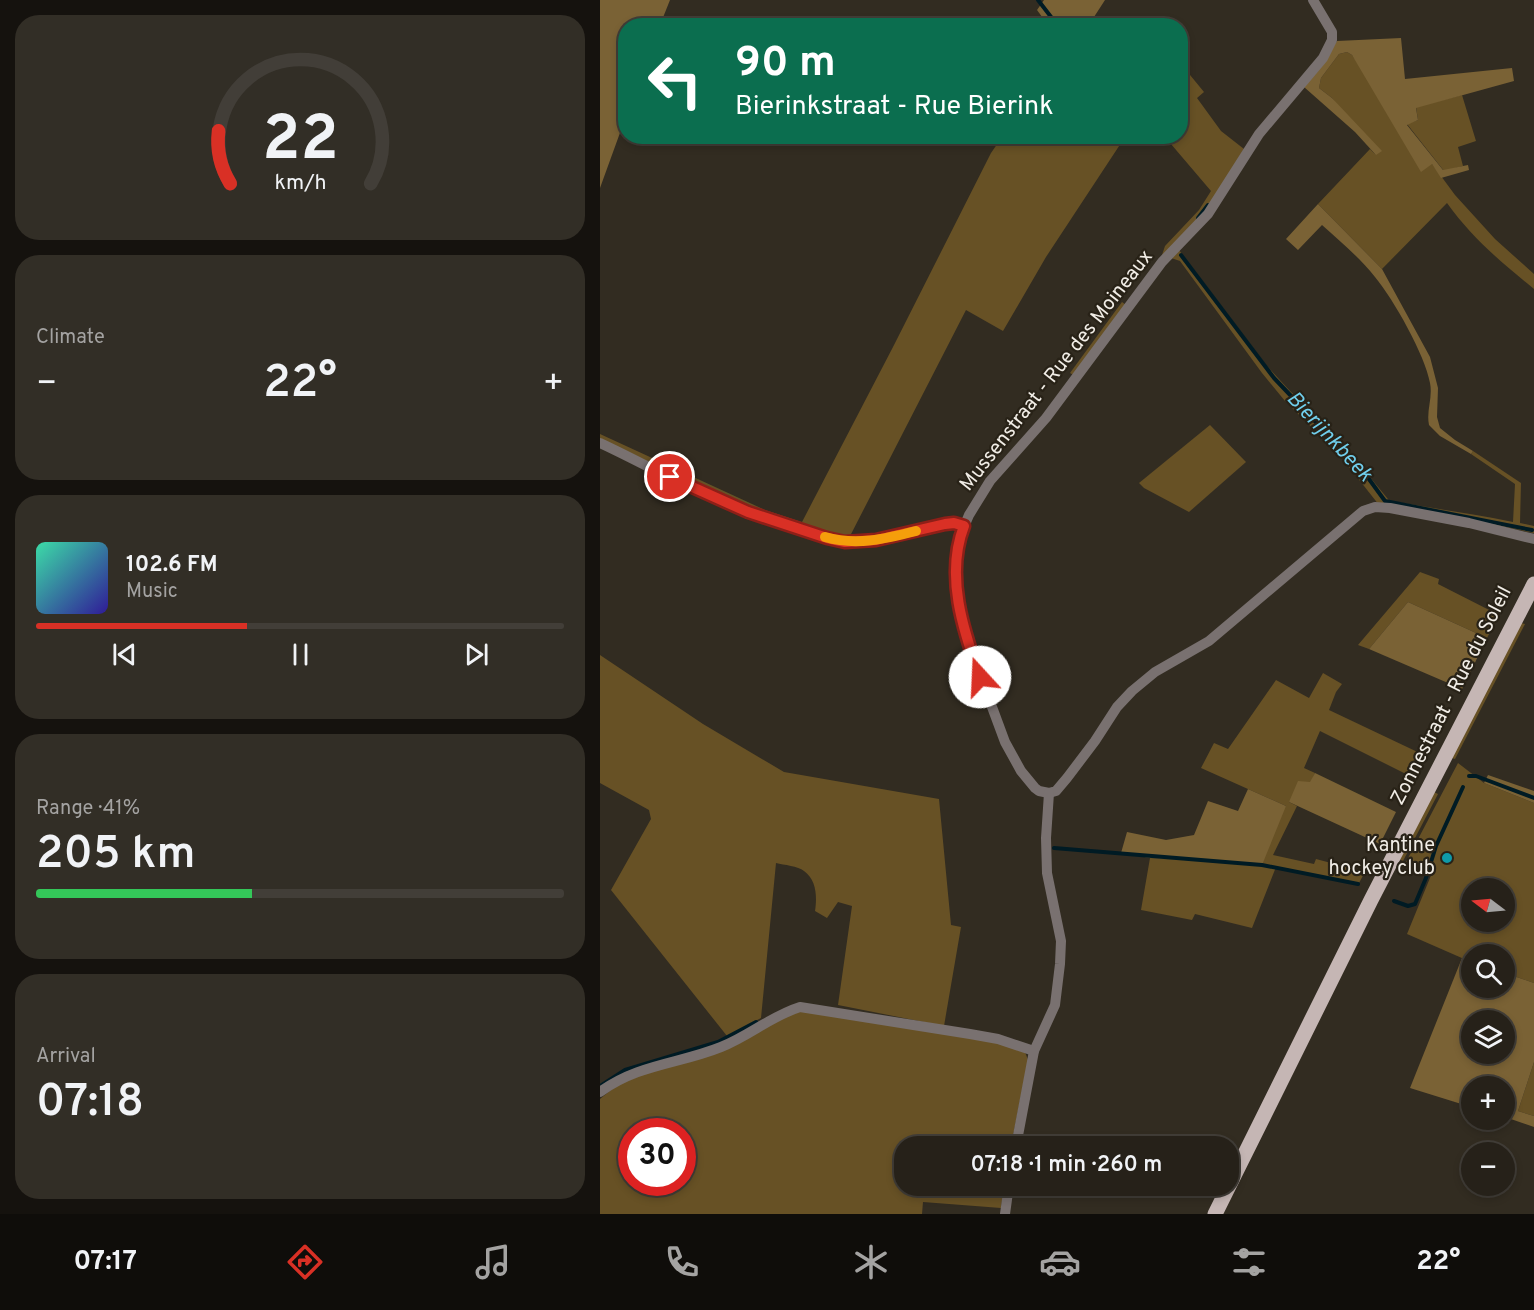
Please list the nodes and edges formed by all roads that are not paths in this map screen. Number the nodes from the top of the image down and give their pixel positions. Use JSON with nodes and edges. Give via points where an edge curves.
{"nodes":[{"id":1,"x":1313,"y":0,"type":"edge"},
{"id":2,"x":600,"y":443,"type":"edge"},
{"id":3,"x":964,"y":526,"type":"junction"},
{"id":4,"x":1534,"y":539,"type":"edge"},
{"id":5,"x":1534,"y":584,"type":"edge"},
{"id":6,"x":1049,"y":793,"type":"junction"},
{"id":7,"x":1034,"y":1051,"type":"junction"},
{"id":8,"x":600,"y":1092,"type":"edge"},
{"id":9,"x":1018,"y":1136,"type":"edge"},
{"id":10,"x":1007,"y":1196,"type":"edge"},
{"id":11,"x":1005,"y":1214,"type":"edge"},
{"id":12,"x":1215,"y":1214,"type":"edge"}],
"edges":[{"from":1,"to":3,"type":"street","name":"Mussenstraat - Rue des Moineaux","via":[[1332,32],[1323,58],[1259,134],[1208,214],[1162,262],[1046,418],[990,481]]},
{"from":2,"to":3,"type":"street","via":[[734,507],[836,540],[876,540],[940,525]]},
{"from":3,"to":6,"type":"street","name":"Mussenstraat - Rue des Moineaux","via":[[956,581],[962,626],[1012,757],[1035,788]]},
{"from":4,"to":6,"type":"street","via":[[1390,508],[1363,511],[1209,641],[1155,672],[1132,691],[1067,778]]},
{"from":5,"to":12,"type":"main road","name":"Zonnestraat - Rue du Soleil"},
{"from":6,"to":7,"type":"street","via":[[1047,873],[1061,941],[1060,964],[1055,1005]]},
{"from":7,"to":8,"type":"street","via":[[979,1035],[800,1007],[721,1047],[640,1070]]},
{"from":7,"to":9,"type":"street"},
{"from":10,"to":11,"type":"street"}]}
